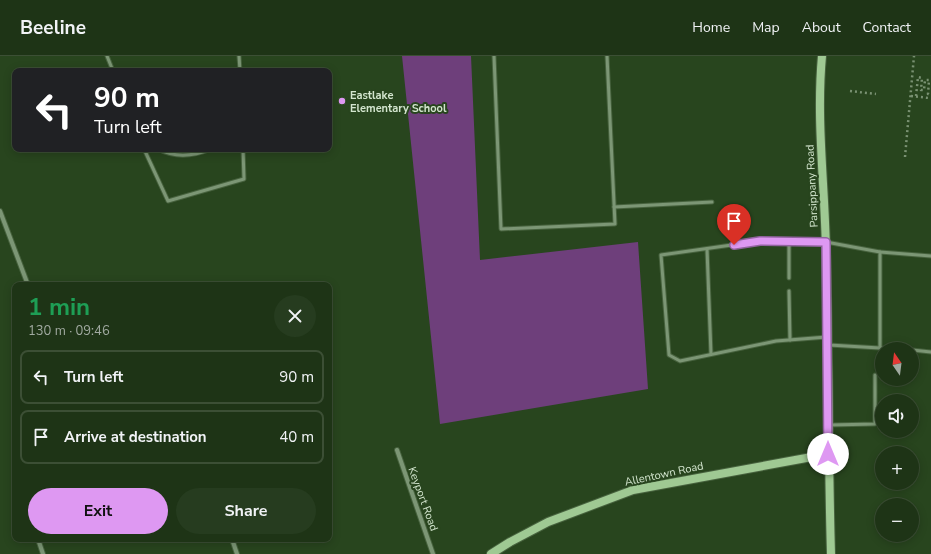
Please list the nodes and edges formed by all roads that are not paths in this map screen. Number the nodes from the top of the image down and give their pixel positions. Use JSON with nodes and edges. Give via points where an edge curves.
{"nodes":[{"id":1,"x":107,"y":56,"type":"edge"},
{"id":2,"x":239,"y":56,"type":"edge"},
{"id":3,"x":494,"y":56,"type":"edge"},
{"id":4,"x":607,"y":56,"type":"edge"},
{"id":5,"x":822,"y":56,"type":"edge"},
{"id":6,"x":112,"y":68,"type":"edge"},
{"id":7,"x":240,"y":68,"type":"edge"},
{"id":8,"x":145,"y":152,"type":"edge"},
{"id":9,"x":167,"y":152,"type":"edge"},
{"id":10,"x":202,"y":152,"type":"edge"},
{"id":11,"x":242,"y":152,"type":"edge"},
{"id":12,"x":712,"y":202,"type":"dead end"},
{"id":13,"x":614,"y":207,"type":"junction"},
{"id":14,"x":0,"y":211,"type":"edge"},
{"id":15,"x":788,"y":242,"type":"junction"},
{"id":16,"x":826,"y":242,"type":"junction"},
{"id":17,"x":707,"y":249,"type":"junction"},
{"id":18,"x":880,"y":252,"type":"junction"},
{"id":19,"x":931,"y":256,"type":"edge"},
{"id":20,"x":789,"y":278,"type":"dead end"},
{"id":21,"x":27,"y":282,"type":"edge"},
{"id":22,"x":789,"y":291,"type":"dead end"},
{"id":23,"x":790,"y":340,"type":"junction"},
{"id":24,"x":827,"y":341,"type":"junction"},
{"id":25,"x":880,"y":342,"type":"edge"},
{"id":26,"x":875,"y":347,"type":"edge"},
{"id":27,"x":919,"y":351,"type":"edge"},
{"id":28,"x":931,"y":352,"type":"edge"},
{"id":29,"x":711,"y":354,"type":"junction"},
{"id":30,"x":875,"y":386,"type":"edge"},
{"id":31,"x":828,"y":426,"type":"junction"},
{"id":32,"x":397,"y":450,"type":"dead end"},
{"id":33,"x":828,"y":454,"type":"junction"},
{"id":34,"x":39,"y":542,"type":"edge"},
{"id":35,"x":233,"y":542,"type":"edge"},
{"id":36,"x":43,"y":554,"type":"edge"},
{"id":37,"x":237,"y":554,"type":"edge"},
{"id":38,"x":433,"y":554,"type":"edge"},
{"id":39,"x":491,"y":554,"type":"edge"},
{"id":40,"x":831,"y":554,"type":"edge"}],
"edges":[{"from":1,"to":6,"type":"lane"},
{"from":2,"to":7,"type":"lane"},
{"from":3,"to":13,"type":"lane","via":[[501,229],[615,224]]},
{"from":4,"to":13,"type":"lane"},
{"from":5,"to":16,"type":"main road","name":"Parsippany Road","via":[[821,135]]},
{"from":8,"to":11,"type":"lane","via":[[168,201],[244,179]]},
{"from":9,"to":10,"type":"lane","via":[[182,156]]},
{"from":12,"to":13,"type":"lane"},
{"from":14,"to":21,"type":"street"},
{"from":15,"to":16,"type":"lane"},
{"from":15,"to":17,"type":"lane","via":[[760,241]]},
{"from":15,"to":20,"type":"lane"},
{"from":16,"to":18,"type":"lane"},
{"from":16,"to":24,"type":"main road","name":"Parsippany Road"},
{"from":17,"to":29,"type":"lane"},
{"from":17,"to":29,"type":"lane","via":[[661,255],[669,355],[680,361]]},
{"from":18,"to":19,"type":"lane"},
{"from":18,"to":25,"type":"lane"},
{"from":22,"to":23,"type":"lane"},
{"from":23,"to":24,"type":"lane"},
{"from":23,"to":29,"type":"lane"},
{"from":24,"to":26,"type":"lane"},
{"from":24,"to":31,"type":"main road","name":"Parsippany Road"},
{"from":27,"to":28,"type":"lane"},
{"from":30,"to":31,"type":"lane","via":[[875,424]]},
{"from":31,"to":33,"type":"main road","name":"Parsippany Road"},
{"from":32,"to":38,"type":"street","name":"Keyport Road"},
{"from":33,"to":39,"type":"main road","name":"Allentown Road","via":[[633,490],[548,522]]},
{"from":33,"to":40,"type":"main road","name":"Parsippany Road"},
{"from":34,"to":36,"type":"street"},
{"from":35,"to":37,"type":"street"}]}
